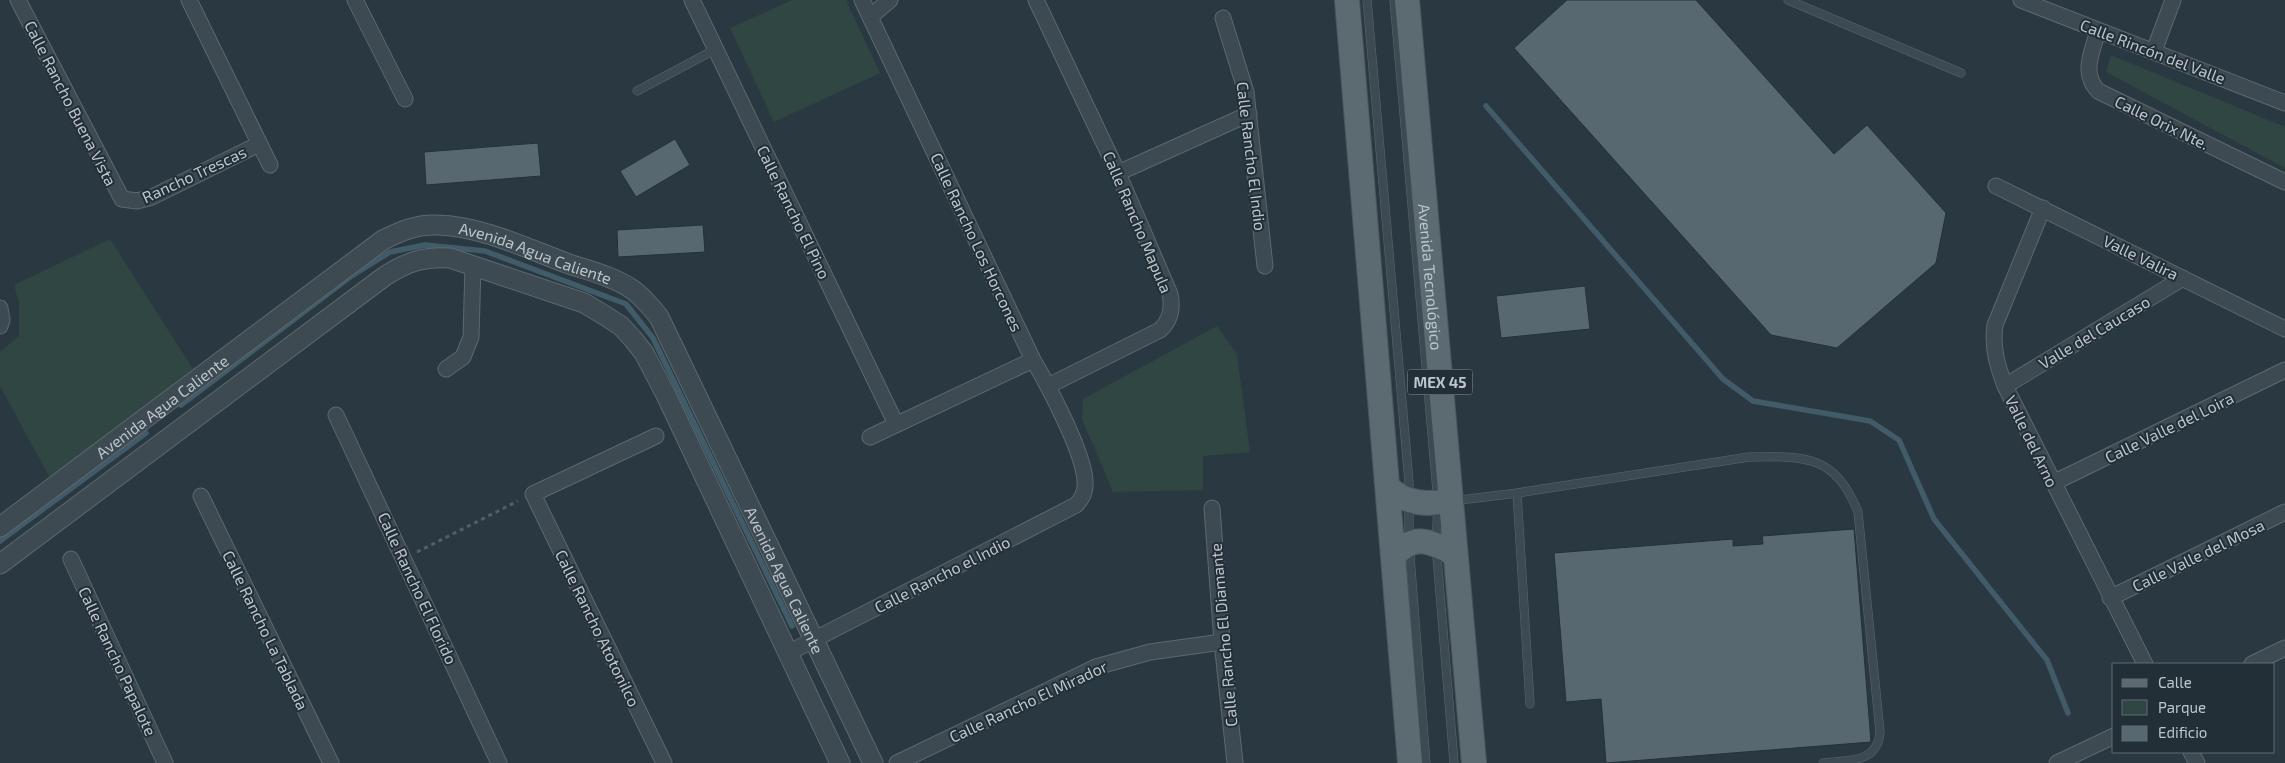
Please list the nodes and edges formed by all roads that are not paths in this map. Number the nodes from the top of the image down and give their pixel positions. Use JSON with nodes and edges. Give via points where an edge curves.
{"nodes":[{"id":1,"x":18,"y":0,"type":"edge"},
{"id":2,"x":189,"y":0,"type":"edge"},
{"id":3,"x":355,"y":0,"type":"edge"},
{"id":4,"x":692,"y":0,"type":"edge"},
{"id":5,"x":862,"y":0,"type":"edge"},
{"id":6,"x":890,"y":0,"type":"edge"},
{"id":7,"x":1036,"y":0,"type":"edge"},
{"id":8,"x":1347,"y":0,"type":"edge"},
{"id":9,"x":1368,"y":0,"type":"edge"},
{"id":10,"x":1394,"y":0,"type":"edge"},
{"id":11,"x":1407,"y":0,"type":"edge"},
{"id":12,"x":1788,"y":0,"type":"edge"},
{"id":13,"x":2021,"y":0,"type":"edge"},
{"id":14,"x":2173,"y":0,"type":"edge"},
{"id":15,"x":870,"y":17,"type":"junction"},
{"id":16,"x":1223,"y":18,"type":"dead end"},
{"id":17,"x":2098,"y":31,"type":"junction"},
{"id":18,"x":716,"y":49,"type":"junction"},
{"id":19,"x":2154,"y":51,"type":"junction"},
{"id":20,"x":1961,"y":73,"type":"dead end"},
{"id":21,"x":637,"y":91,"type":"dead end"},
{"id":22,"x":405,"y":99,"type":"dead end"},
{"id":23,"x":2285,"y":102,"type":"edge"},
{"id":24,"x":1249,"y":114,"type":"junction"},
{"id":25,"x":259,"y":144,"type":"junction"},
{"id":26,"x":270,"y":165,"type":"dead end"},
{"id":27,"x":1118,"y":173,"type":"junction"},
{"id":28,"x":2285,"y":182,"type":"edge"},
{"id":29,"x":1996,"y":186,"type":"dead end"},
{"id":30,"x":128,"y":201,"type":"joint"},
{"id":31,"x":2044,"y":208,"type":"junction"},
{"id":32,"x":473,"y":265,"type":"junction"},
{"id":33,"x":1266,"y":266,"type":"dead end"},
{"id":34,"x":2183,"y":278,"type":"junction"},
{"id":35,"x":0,"y":308,"type":"edge"},
{"id":36,"x":0,"y":326,"type":"edge"},
{"id":37,"x":2285,"y":329,"type":"edge"},
{"id":38,"x":1033,"y":360,"type":"junction"},
{"id":39,"x":446,"y":369,"type":"dead end"},
{"id":40,"x":2285,"y":370,"type":"edge"},
{"id":41,"x":1048,"y":386,"type":"junction"},
{"id":42,"x":2005,"y":386,"type":"junction"},
{"id":43,"x":160,"y":405,"type":"junction"},
{"id":44,"x":336,"y":415,"type":"dead end"},
{"id":45,"x":896,"y":424,"type":"junction"},
{"id":46,"x":179,"y":430,"type":"junction"},
{"id":47,"x":656,"y":436,"type":"dead end"},
{"id":48,"x":870,"y":438,"type":"dead end"},
{"id":49,"x":2053,"y":483,"type":"junction"},
{"id":50,"x":1085,"y":486,"type":"joint"},
{"id":51,"x":1389,"y":489,"type":"junction"},
{"id":52,"x":1517,"y":494,"type":"junction"},
{"id":53,"x":201,"y":496,"type":"dead end"},
{"id":54,"x":1409,"y":501,"type":"junction"},
{"id":55,"x":1444,"y":502,"type":"junction"},
{"id":56,"x":1212,"y":508,"type":"dead end"},
{"id":57,"x":2285,"y":512,"type":"edge"},
{"id":58,"x":0,"y":527,"type":"edge"},
{"id":59,"x":1401,"y":549,"type":"junction"},
{"id":60,"x":1445,"y":549,"type":"junction"},
{"id":61,"x":71,"y":559,"type":"dead end"},
{"id":62,"x":0,"y":564,"type":"edge"},
{"id":63,"x":2110,"y":598,"type":"junction"},
{"id":64,"x":814,"y":639,"type":"junction"},
{"id":65,"x":1222,"y":642,"type":"junction"},
{"id":66,"x":2285,"y":648,"type":"edge"},
{"id":67,"x":788,"y":654,"type":"junction"},
{"id":68,"x":2144,"y":663,"type":"edge"},
{"id":69,"x":2254,"y":663,"type":"edge"},
{"id":70,"x":1530,"y":704,"type":"dead end"},
{"id":71,"x":2112,"y":737,"type":"edge"},
{"id":72,"x":1470,"y":762,"type":"edge"},
{"id":73,"x":165,"y":763,"type":"edge"},
{"id":74,"x":331,"y":763,"type":"edge"},
{"id":75,"x":499,"y":763,"type":"edge"},
{"id":76,"x":664,"y":763,"type":"edge"},
{"id":77,"x":840,"y":763,"type":"edge"},
{"id":78,"x":873,"y":763,"type":"edge"},
{"id":79,"x":897,"y":763,"type":"edge"},
{"id":80,"x":1235,"y":763,"type":"edge"},
{"id":81,"x":1410,"y":763,"type":"edge"},
{"id":82,"x":1426,"y":763,"type":"edge"},
{"id":83,"x":1823,"y":763,"type":"edge"},
{"id":84,"x":2057,"y":763,"type":"edge"}],
"edges":[{"from":1,"to":30,"type":"street","name":"Calle Rancho Buena Vista","via":[[115,190]]},
{"from":2,"to":25,"type":"street"},
{"from":3,"to":22,"type":"street"},
{"from":4,"to":18,"type":"street","name":"Calle Rancho El Pino"},
{"from":5,"to":15,"type":"street","name":"Calle Rancho Los Horcones"},
{"from":6,"to":15,"type":"street"},
{"from":7,"to":27,"type":"street","name":"Calle Rancho Mapula"},
{"from":8,"to":51,"type":"main road"},
{"from":9,"to":54,"type":"lane"},
{"from":10,"to":55,"type":"lane"},
{"from":11,"to":55,"type":"main road","name":"Avenida Tecnológico","number":"MEX 45"},
{"from":12,"to":20,"type":"lane"},
{"from":13,"to":17,"type":"street","name":"Calle Rincón del Valle"},
{"from":14,"to":19,"type":"street"},
{"from":15,"to":38,"type":"street","name":"Calle Rancho Los Horcones"},
{"from":16,"to":24,"type":"street","name":"Calle Rancho El Indio","via":[[1241,73]]},
{"from":17,"to":19,"type":"street","name":"Calle Rincón del Valle"},
{"from":17,"to":28,"type":"street","name":"Calle Orix Nte.","via":[[2087,67],[2091,83],[2098,91]]},
{"from":18,"to":21,"type":"lane"},
{"from":18,"to":45,"type":"street","name":"Calle Rancho El Pino"},
{"from":19,"to":23,"type":"street","name":"Calle Rincón del Valle"},
{"from":24,"to":27,"type":"street"},
{"from":24,"to":33,"type":"street","name":"Calle Rancho El Indio"},
{"from":25,"to":26,"type":"street"},
{"from":25,"to":30,"type":"street","name":"Rancho Trescas","via":[[152,197]]},
{"from":27,"to":41,"type":"street","name":"Calle Rancho Mapula","via":[[1170,294],[1171,314],[1160,330]]},
{"from":29,"to":31,"type":"street","name":"Valle Valira"},
{"from":31,"to":34,"type":"street","name":"Valle Valira"},
{"from":31,"to":42,"type":"street","name":"Valle del Arno","via":[[1996,325],[1994,351]]},
{"from":32,"to":39,"type":"street","via":[[471,337],[463,357]]},
{"from":32,"to":46,"type":"street","name":"Avenida Agua Caliente","via":[[430,256],[400,266]]},
{"from":32,"to":67,"type":"street","name":"Avenida Agua Caliente","via":[[584,303],[621,326],[633,339],[666,395]]},
{"from":34,"to":37,"type":"street","name":"Valle Valira"},
{"from":34,"to":42,"type":"street","name":"Valle del Caucaso"},
{"from":35,"to":36,"type":"street"},
{"from":38,"to":41,"type":"street","name":"Calle Rancho Los Horcones"},
{"from":38,"to":45,"type":"street"},
{"from":40,"to":49,"type":"street","name":"Calle Valle del Loira"},
{"from":41,"to":50,"type":"street","name":"Calle Rancho Los Horcones","via":[[1081,461]]},
{"from":42,"to":49,"type":"street","name":"Valle del Arno"},
{"from":43,"to":46,"type":"street"},
{"from":43,"to":58,"type":"street","name":"Avenida Agua Caliente"},
{"from":43,"to":64,"type":"street","name":"Avenida Agua Caliente","via":[[357,258],[404,230],[438,225],[468,230],[607,277],[632,289],[659,317]]},
{"from":44,"to":75,"type":"street","name":"Calle Rancho El Florido"},
{"from":45,"to":48,"type":"street"},
{"from":46,"to":62,"type":"street","name":"Avenida Agua Caliente"},
{"from":47,"to":76,"type":"street","name":"Calle Rancho Atotonilco","via":[[533,494]]},
{"from":49,"to":63,"type":"street","name":"Valle del Arno"},
{"from":50,"to":64,"type":"street","name":"Calle Rancho el Indio","via":[[1084,494],[1076,505]]},
{"from":51,"to":54,"type":"main road"},
{"from":51,"to":59,"type":"main road"},
{"from":52,"to":55,"type":"lane"},
{"from":52,"to":70,"type":"lane"},
{"from":52,"to":83,"type":"lane","via":[[1748,457],[1786,456],[1814,461],[1836,474],[1849,490],[1858,512],[1880,732],[1874,752],[1863,759]]},
{"from":53,"to":74,"type":"street","name":"Calle Rancho La Tablada"},
{"from":54,"to":55,"type":"main road","via":[[1416,504]]},
{"from":54,"to":59,"type":"lane"},
{"from":55,"to":60,"type":"main road","name":"Avenida Tecnológico","number":"MEX 45"},
{"from":56,"to":65,"type":"street","name":"Calle Rancho El Diamante"},
{"from":57,"to":63,"type":"street","name":"Calle Valle del Mosa"},
{"from":59,"to":60,"type":"main road","via":[[1423,541]]},
{"from":59,"to":81,"type":"main road"},
{"from":59,"to":82,"type":"lane"},
{"from":60,"to":72,"type":"main road","name":"Avenida Tecnológico","number":"MEX 45"},
{"from":61,"to":73,"type":"street","name":"Calle Rancho Papalote"},
{"from":63,"to":68,"type":"street","name":"Valle del Arno"},
{"from":64,"to":67,"type":"street","name":"Calle Rancho el Indio"},
{"from":64,"to":78,"type":"street","name":"Avenida Agua Caliente"},
{"from":65,"to":79,"type":"street","name":"Calle Rancho El Mirador","via":[[1150,652],[1096,667]]},
{"from":65,"to":80,"type":"street","name":"Calle Rancho El Diamante"},
{"from":66,"to":69,"type":"street"},
{"from":67,"to":77,"type":"street","name":"Avenida Agua Caliente"},
{"from":71,"to":84,"type":"street"}]}
